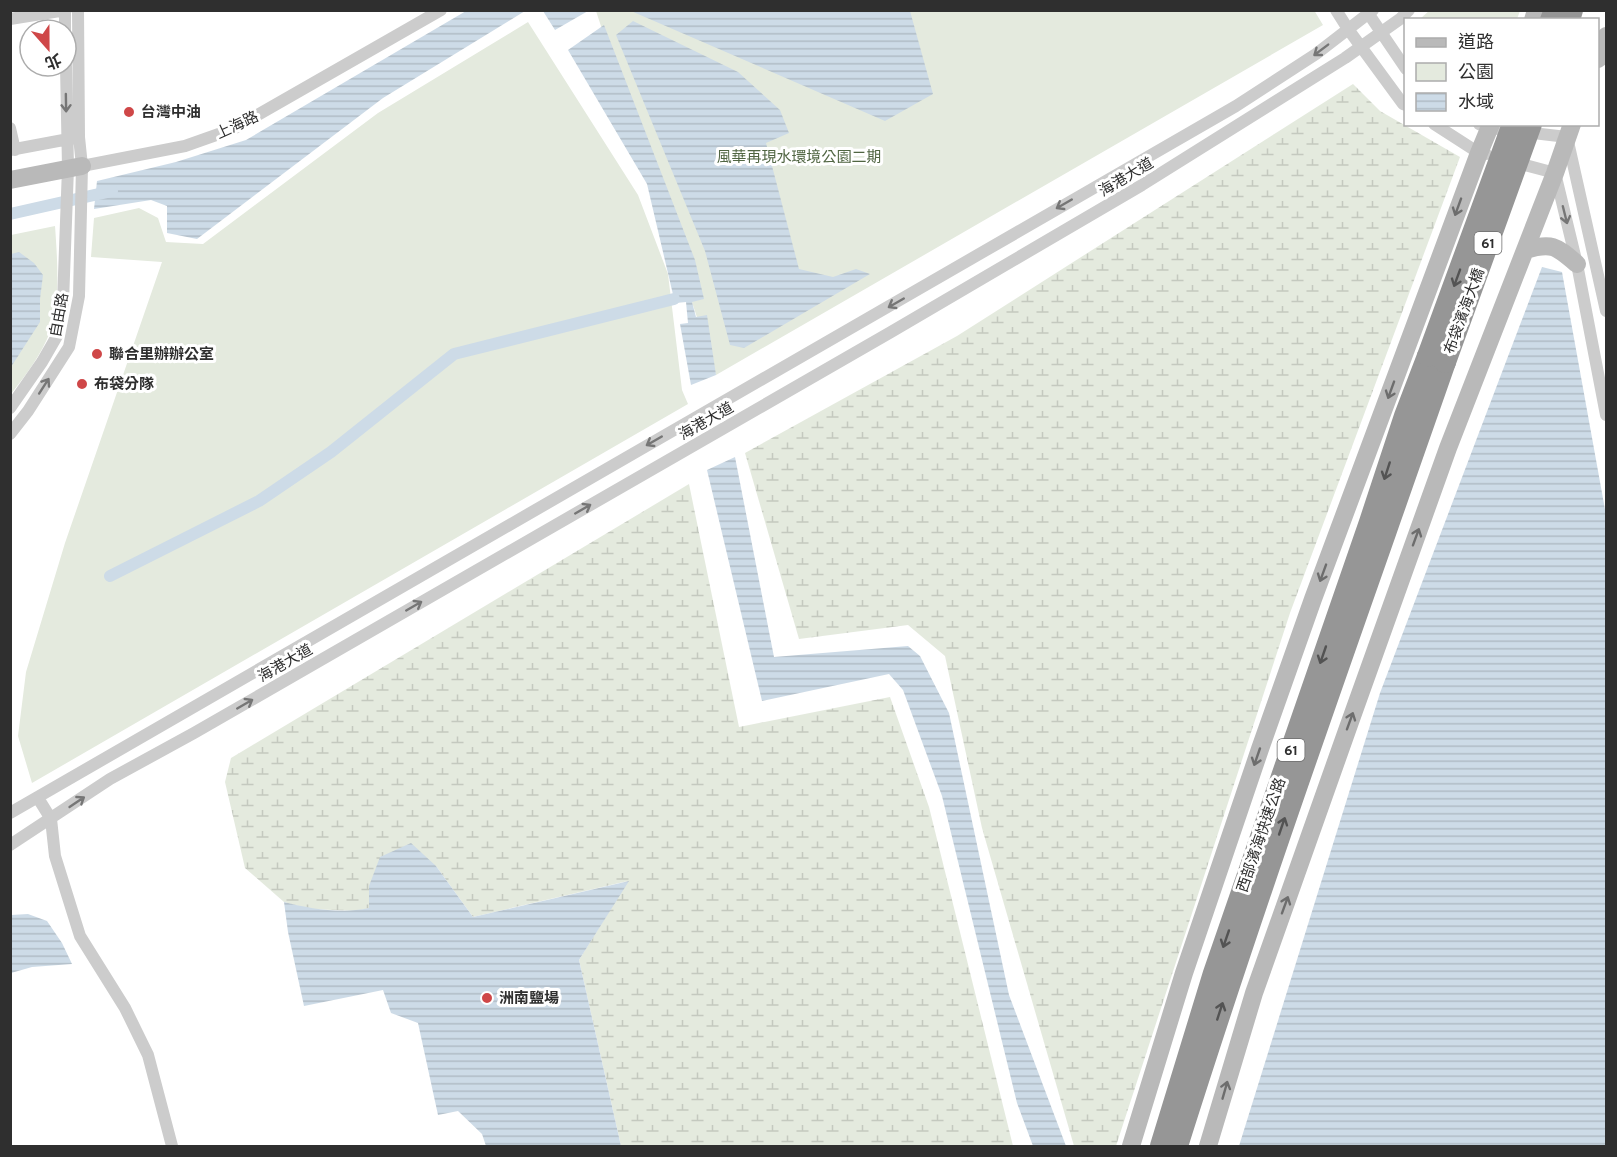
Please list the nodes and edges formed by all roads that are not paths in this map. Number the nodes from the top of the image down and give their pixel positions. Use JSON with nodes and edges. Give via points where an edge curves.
{"nodes":[{"id":1,"x":65,"y":10,"type":"edge"},
{"id":2,"x":78,"y":10,"type":"edge"},
{"id":3,"x":441,"y":10,"type":"edge"},
{"id":4,"x":1336,"y":10,"type":"edge"},
{"id":5,"x":1409,"y":10,"type":"edge"},
{"id":6,"x":1369,"y":12,"type":"edge"},
{"id":7,"x":10,"y":19,"type":"edge"},
{"id":8,"x":1348,"y":29,"type":"junction"},
{"id":9,"x":1381,"y":33,"type":"junction"},
{"id":10,"x":1606,"y":36,"type":"edge"},
{"id":11,"x":1361,"y":47,"type":"junction"},
{"id":12,"x":1599,"y":56,"type":"edge"},
{"id":13,"x":1404,"y":66,"type":"edge"},
{"id":14,"x":66,"y":78,"type":"edge"},
{"id":15,"x":1404,"y":104,"type":"edge"},
{"id":16,"x":1437,"y":126,"type":"edge"},
{"id":17,"x":1487,"y":126,"type":"edge"},
{"id":18,"x":1512,"y":126,"type":"edge"},
{"id":19,"x":1530,"y":126,"type":"edge"},
{"id":20,"x":10,"y":128,"type":"edge"},
{"id":21,"x":1569,"y":131,"type":"edge"},
{"id":22,"x":79,"y":137,"type":"junction"},
{"id":23,"x":66,"y":140,"type":"junction"},
{"id":24,"x":17,"y":149,"type":"edge"},
{"id":25,"x":1479,"y":153,"type":"junction"},
{"id":26,"x":1555,"y":173,"type":"junction"},
{"id":27,"x":75,"y":175,"type":"junction"},
{"id":28,"x":10,"y":180,"type":"edge"},
{"id":29,"x":1525,"y":250,"type":"junction"},
{"id":30,"x":1577,"y":264,"type":"junction"},
{"id":31,"x":1605,"y":293,"type":"edge"},
{"id":32,"x":1606,"y":311,"type":"edge"},
{"id":33,"x":1437,"y":359,"type":"junction"},
{"id":34,"x":10,"y":408,"type":"edge"},
{"id":35,"x":1606,"y":416,"type":"edge"},
{"id":36,"x":10,"y":434,"type":"edge"},
{"id":37,"x":38,"y":798,"type":"junction"},
{"id":38,"x":10,"y":813,"type":"edge"},
{"id":39,"x":51,"y":819,"type":"junction"},
{"id":40,"x":10,"y":845,"type":"edge"},
{"id":41,"x":1172,"y":1108,"type":"junction"},
{"id":42,"x":172,"y":1146,"type":"edge"},
{"id":43,"x":1131,"y":1146,"type":"edge"},
{"id":44,"x":1156,"y":1146,"type":"edge"},
{"id":45,"x":1161,"y":1146,"type":"edge"},
{"id":46,"x":1177,"y":1146,"type":"edge"},
{"id":47,"x":1208,"y":1146,"type":"edge"}],
"edges":[{"from":1,"to":7,"type":"street"},
{"from":2,"to":22,"type":"street"},
{"from":3,"to":27,"type":"street","name":"上海路","via":[[233,129]]},
{"from":4,"to":8,"type":"street"},
{"from":5,"to":9,"type":"street","name":"海港大道"},
{"from":6,"to":8,"type":"street","name":"海港大道"},
{"from":6,"to":9,"type":"street"},
{"from":8,"to":11,"type":"street"},
{"from":8,"to":37,"type":"street","name":"海港大道","one_way":true,"via":[[1236,106]]},
{"from":9,"to":11,"type":"street","name":"海港大道"},
{"from":9,"to":13,"type":"street"},
{"from":10,"to":12,"type":"street"},
{"from":11,"to":15,"type":"street"},
{"from":39,"to":11,"type":"street","name":"海港大道","one_way":true,"via":[[110,779],[1142,185]]},
{"from":14,"to":23,"type":"street","one_way":true},
{"from":16,"to":25,"type":"street"},
{"from":17,"to":21,"type":"street"},
{"from":17,"to":25,"type":"street"},
{"from":18,"to":33,"type":"highway","name":"布袋濱海大橋","number":"61","one_way":true,"bridge":true},
{"from":19,"to":33,"type":"highway","name":"布袋濱海大橋","number":"61","bridge":true},
{"from":20,"to":24,"type":"street"},
{"from":21,"to":26,"type":"street"},
{"from":21,"to":31,"type":"street"},
{"from":22,"to":23,"type":"street"},
{"from":22,"to":27,"type":"street"},
{"from":23,"to":24,"type":"street"},
{"from":23,"to":27,"type":"street"},
{"from":25,"to":26,"type":"street"},
{"from":25,"to":43,"type":"street","one_way":true,"via":[[1264,738],[1184,973]]},
{"from":26,"to":29,"type":"street"},
{"from":26,"to":30,"type":"street","one_way":true},
{"from":27,"to":28,"type":"street","name":"上海路"},
{"from":27,"to":34,"type":"street","name":"自由路","via":[[57,336]]},
{"from":36,"to":27,"type":"street","name":"自由路","one_way":true,"via":[[69,347],[79,296],[81,220]]},
{"from":29,"to":30,"type":"street","via":[[1541,245],[1557,248]]},
{"from":47,"to":29,"type":"street","one_way":true,"via":[[1254,993],[1448,448]]},
{"from":30,"to":31,"type":"street"},
{"from":30,"to":35,"type":"street"},
{"from":31,"to":32,"type":"street"},
{"from":33,"to":41,"type":"highway","name":"西部濱海快速公路","number":"61","one_way":true,"via":[[1405,416],[1214,973]]},
{"from":46,"to":33,"type":"highway","name":"西部濱海快速公路","number":"61","one_way":true},
{"from":37,"to":38,"type":"street","name":"海港大道"},
{"from":37,"to":39,"type":"street"},
{"from":39,"to":40,"type":"street","name":"海港大道"},
{"from":39,"to":42,"type":"street","via":[[55,856],[80,936],[148,1055]]},
{"from":41,"to":44,"type":"highway"},
{"from":41,"to":45,"type":"highway","name":"西部濱海快速公路","number":"61"}]}
